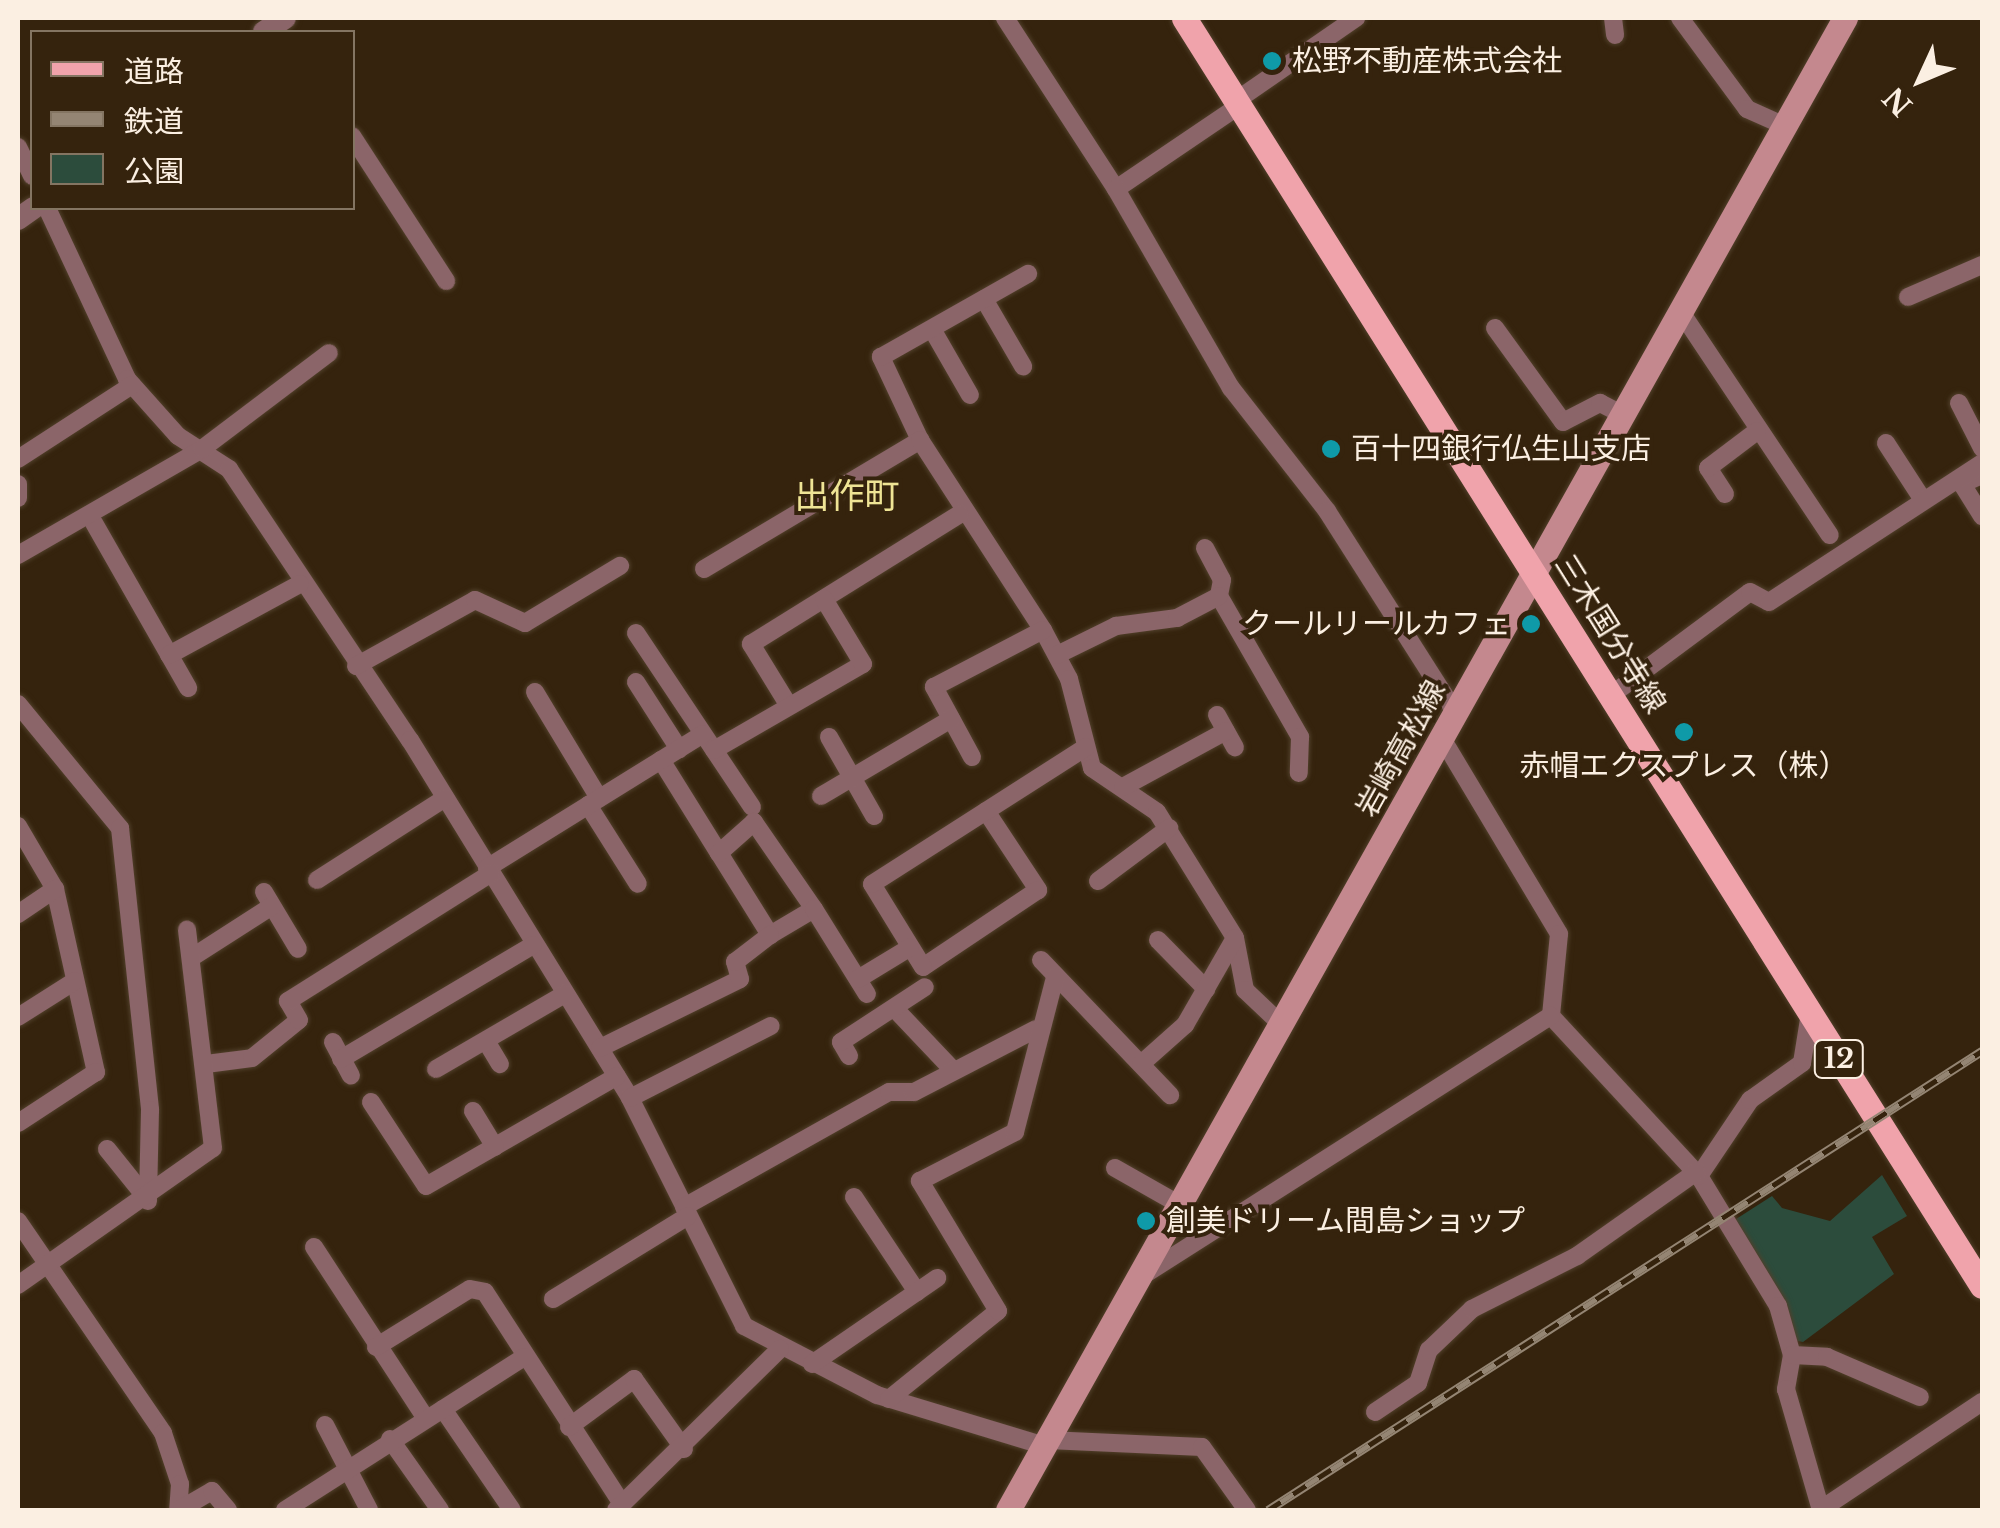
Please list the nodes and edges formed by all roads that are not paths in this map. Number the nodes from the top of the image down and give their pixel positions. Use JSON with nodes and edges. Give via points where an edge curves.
{"nodes":[{"id":1,"x":1005,"y":18,"type":"edge"},
{"id":2,"x":1184,"y":18,"type":"edge"},
{"id":3,"x":1356,"y":18,"type":"edge"},
{"id":4,"x":1680,"y":18,"type":"edge"},
{"id":5,"x":1845,"y":18,"type":"edge"},
{"id":6,"x":1238,"y":102,"type":"junction"},
{"id":7,"x":1785,"y":126,"type":"junction"},
{"id":8,"x":355,"y":141,"type":"edge"},
{"id":9,"x":18,"y":147,"type":"edge"},
{"id":10,"x":30,"y":172,"type":"edge"},
{"id":11,"x":1116,"y":189,"type":"junction"},
{"id":12,"x":48,"y":210,"type":"edge"},
{"id":13,"x":1982,"y":265,"type":"edge"},
{"id":14,"x":1028,"y":274,"type":"dead end"},
{"id":15,"x":446,"y":281,"type":"dead end"},
{"id":16,"x":1908,"y":297,"type":"dead end"},
{"id":17,"x":984,"y":299,"type":"junction"},
{"id":18,"x":1682,"y":312,"type":"junction"},
{"id":19,"x":1496,"y":328,"type":"dead end"},
{"id":20,"x":932,"y":329,"type":"junction"},
{"id":21,"x":329,"y":354,"type":"dead end"},
{"id":22,"x":1023,"y":366,"type":"dead end"},
{"id":23,"x":132,"y":384,"type":"junction"},
{"id":24,"x":970,"y":395,"type":"dead end"},
{"id":25,"x":1959,"y":402,"type":"dead end"},
{"id":26,"x":1624,"y":415,"type":"junction"},
{"id":27,"x":1758,"y":431,"type":"junction"},
{"id":28,"x":920,"y":440,"type":"junction"},
{"id":29,"x":1886,"y":443,"type":"dead end"},
{"id":30,"x":1982,"y":448,"type":"edge"},
{"id":31,"x":202,"y":450,"type":"junction"},
{"id":32,"x":18,"y":459,"type":"edge"},
{"id":33,"x":1982,"y":463,"type":"edge"},
{"id":34,"x":1982,"y":475,"type":"edge"},
{"id":35,"x":18,"y":484,"type":"edge"},
{"id":36,"x":1725,"y":494,"type":"dead end"},
{"id":37,"x":18,"y":498,"type":"edge"},
{"id":38,"x":1923,"y":500,"type":"junction"},
{"id":39,"x":960,"y":514,"type":"junction"},
{"id":40,"x":1982,"y":516,"type":"edge"},
{"id":41,"x":94,"y":523,"type":"dead end"},
{"id":42,"x":1830,"y":535,"type":"dead end"},
{"id":43,"x":1206,"y":548,"type":"dead end"},
{"id":44,"x":18,"y":555,"type":"edge"},
{"id":45,"x":620,"y":566,"type":"dead end"},
{"id":46,"x":704,"y":568,"type":"dead end"},
{"id":47,"x":1535,"y":576,"type":"junction"},
{"id":48,"x":300,"y":584,"type":"junction"},
{"id":49,"x":1219,"y":596,"type":"junction"},
{"id":50,"x":824,"y":599,"type":"junction"},
{"id":51,"x":1043,"y":630,"type":"junction"},
{"id":52,"x":636,"y":633,"type":"dead end"},
{"id":53,"x":169,"y":655,"type":"junction"},
{"id":54,"x":1056,"y":655,"type":"junction"},
{"id":55,"x":356,"y":666,"type":"junction"},
{"id":56,"x":636,"y":682,"type":"dead end"},
{"id":57,"x":188,"y":688,"type":"dead end"},
{"id":58,"x":536,"y":692,"type":"dead end"},
{"id":59,"x":1610,"y":696,"type":"junction"},
{"id":60,"x":18,"y":704,"type":"edge"},
{"id":61,"x":789,"y":706,"type":"junction"},
{"id":62,"x":1457,"y":716,"type":"junction"},
{"id":63,"x":951,"y":718,"type":"junction"},
{"id":64,"x":1226,"y":731,"type":"dead end"},
{"id":65,"x":703,"y":734,"type":"junction"},
{"id":66,"x":829,"y":737,"type":"dead end"},
{"id":67,"x":1443,"y":740,"type":"junction"},
{"id":68,"x":1086,"y":747,"type":"junction"},
{"id":69,"x":679,"y":749,"type":"junction"},
{"id":70,"x":714,"y":750,"type":"junction"},
{"id":71,"x":972,"y":757,"type":"dead end"},
{"id":72,"x":661,"y":760,"type":"junction"},
{"id":73,"x":1299,"y":773,"type":"dead end"},
{"id":74,"x":852,"y":777,"type":"junction"},
{"id":75,"x":1123,"y":786,"type":"junction"},
{"id":76,"x":821,"y":796,"type":"dead end"},
{"id":77,"x":444,"y":798,"type":"junction"},
{"id":78,"x":594,"y":801,"type":"junction"},
{"id":79,"x":752,"y":806,"type":"dead end"},
{"id":80,"x":986,"y":811,"type":"junction"},
{"id":81,"x":874,"y":816,"type":"dead end"},
{"id":82,"x":18,"y":826,"type":"edge"},
{"id":83,"x":1169,"y":828,"type":"junction"},
{"id":84,"x":719,"y":853,"type":"junction"},
{"id":85,"x":489,"y":870,"type":"junction"},
{"id":86,"x":317,"y":880,"type":"dead end"},
{"id":87,"x":1098,"y":881,"type":"dead end"},
{"id":88,"x":638,"y":884,"type":"dead end"},
{"id":89,"x":55,"y":890,"type":"junction"},
{"id":90,"x":814,"y":909,"type":"junction"},
{"id":91,"x":18,"y":914,"type":"edge"},
{"id":92,"x":187,"y":930,"type":"dead end"},
{"id":93,"x":770,"y":935,"type":"junction"},
{"id":94,"x":1235,"y":938,"type":"junction"},
{"id":95,"x":1158,"y":940,"type":"dead end"},
{"id":96,"x":533,"y":944,"type":"junction"},
{"id":97,"x":909,"y":948,"type":"junction"},
{"id":98,"x":298,"y":949,"type":"dead end"},
{"id":99,"x":191,"y":958,"type":"junction"},
{"id":100,"x":1040,"y":960,"type":"dead end"},
{"id":101,"x":1055,"y":977,"type":"junction"},
{"id":102,"x":75,"y":981,"type":"junction"},
{"id":103,"x":925,"y":987,"type":"dead end"},
{"id":104,"x":1206,"y":989,"type":"junction"},
{"id":105,"x":565,"y":994,"type":"junction"},
{"id":106,"x":896,"y":1010,"type":"junction"},
{"id":107,"x":1810,"y":1013,"type":"junction"},
{"id":108,"x":1551,"y":1016,"type":"junction"},
{"id":109,"x":18,"y":1017,"type":"edge"},
{"id":110,"x":771,"y":1026,"type":"dead end"},
{"id":111,"x":1283,"y":1026,"type":"junction"},
{"id":112,"x":1036,"y":1029,"type":"junction"},
{"id":113,"x":486,"y":1041,"type":"junction"},
{"id":114,"x":600,"y":1048,"type":"junction"},
{"id":115,"x":849,"y":1056,"type":"dead end"},
{"id":116,"x":206,"y":1064,"type":"junction"},
{"id":117,"x":500,"y":1064,"type":"dead end"},
{"id":118,"x":1141,"y":1064,"type":"junction"},
{"id":119,"x":436,"y":1069,"type":"dead end"},
{"id":120,"x":953,"y":1070,"type":"junction"},
{"id":121,"x":351,"y":1076,"type":"dead end"},
{"id":122,"x":617,"y":1076,"type":"junction"},
{"id":123,"x":1170,"y":1096,"type":"dead end"},
{"id":124,"x":630,"y":1098,"type":"junction"},
{"id":125,"x":370,"y":1102,"type":"dead end"},
{"id":126,"x":473,"y":1111,"type":"dead end"},
{"id":127,"x":18,"y":1122,"type":"edge"},
{"id":128,"x":495,"y":1147,"type":"junction"},
{"id":129,"x":107,"y":1148,"type":"dead end"},
{"id":130,"x":1114,"y":1168,"type":"dead end"},
{"id":131,"x":1697,"y":1174,"type":"junction"},
{"id":132,"x":854,"y":1198,"type":"dead end"},
{"id":133,"x":148,"y":1201,"type":"junction"},
{"id":134,"x":1180,"y":1204,"type":"junction"},
{"id":135,"x":686,"y":1211,"type":"junction"},
{"id":136,"x":18,"y":1221,"type":"edge"},
{"id":137,"x":314,"y":1247,"type":"dead end"},
{"id":138,"x":50,"y":1268,"type":"junction"},
{"id":139,"x":937,"y":1278,"type":"dead end"},
{"id":140,"x":1136,"y":1280,"type":"junction"},
{"id":141,"x":18,"y":1285,"type":"edge"},
{"id":142,"x":1982,"y":1286,"type":"edge"},
{"id":143,"x":918,"y":1292,"type":"junction"},
{"id":144,"x":553,"y":1299,"type":"dead end"},
{"id":145,"x":376,"y":1347,"type":"junction"},
{"id":146,"x":780,"y":1350,"type":"junction"},
{"id":147,"x":1792,"y":1355,"type":"junction"},
{"id":148,"x":524,"y":1357,"type":"junction"},
{"id":149,"x":812,"y":1364,"type":"junction"},
{"id":150,"x":1920,"y":1397,"type":"dead end"},
{"id":151,"x":889,"y":1399,"type":"junction"},
{"id":152,"x":1982,"y":1402,"type":"edge"},
{"id":153,"x":443,"y":1408,"type":"junction"},
{"id":154,"x":1375,"y":1412,"type":"dead end"},
{"id":155,"x":423,"y":1414,"type":"junction"},
{"id":156,"x":326,"y":1425,"type":"dead end"},
{"id":157,"x":569,"y":1427,"type":"junction"},
{"id":158,"x":390,"y":1438,"type":"junction"},
{"id":159,"x":1047,"y":1443,"type":"junction"},
{"id":160,"x":684,"y":1449,"type":"junction"},
{"id":161,"x":344,"y":1470,"type":"junction"},
{"id":162,"x":619,"y":1508,"type":"edge"},
{"id":163,"x":291,"y":1509,"type":"edge"},
{"id":164,"x":178,"y":1510,"type":"edge"},
{"id":165,"x":228,"y":1510,"type":"edge"},
{"id":166,"x":369,"y":1510,"type":"edge"},
{"id":167,"x":440,"y":1510,"type":"edge"},
{"id":168,"x":512,"y":1510,"type":"edge"},
{"id":169,"x":1008,"y":1510,"type":"edge"},
{"id":170,"x":1247,"y":1510,"type":"edge"},
{"id":171,"x":1821,"y":1510,"type":"edge"}],
"edges":[{"from":1,"to":11,"type":"street"},
{"from":2,"to":6,"type":"main road","name":"三木国分寺線","number":"12"},
{"from":3,"to":6,"type":"street"},
{"from":4,"to":7,"type":"street","via":[[1747,109]]},
{"from":5,"to":7,"type":"main road","name":"岩崎高松線"},
{"from":6,"to":11,"type":"street"},
{"from":6,"to":47,"type":"main road","name":"三木国分寺線","number":"12"},
{"from":7,"to":18,"type":"main road","name":"岩崎高松線"},
{"from":8,"to":15,"type":"street"},
{"from":9,"to":10,"type":"street"},
{"from":11,"to":62,"type":"street","via":[[1231,388],[1327,511]]},
{"from":12,"to":23,"type":"street"},
{"from":13,"to":16,"type":"street"},
{"from":14,"to":17,"type":"street"},
{"from":17,"to":20,"type":"street"},
{"from":17,"to":22,"type":"street"},
{"from":18,"to":26,"type":"main road","name":"岩崎高松線"},
{"from":18,"to":27,"type":"street"},
{"from":19,"to":26,"type":"street","via":[[1563,422],[1600,403]]},
{"from":20,"to":24,"type":"street"},
{"from":20,"to":28,"type":"street","via":[[881,358]]},
{"from":21,"to":31,"type":"street"},
{"from":23,"to":31,"type":"street"},
{"from":23,"to":32,"type":"street"},
{"from":25,"to":30,"type":"street"},
{"from":26,"to":47,"type":"main road","name":"岩崎高松線"},
{"from":27,"to":36,"type":"street","via":[[1708,468]]},
{"from":27,"to":42,"type":"street"},
{"from":28,"to":39,"type":"street"},
{"from":28,"to":46,"type":"street"},
{"from":29,"to":38,"type":"street"},
{"from":31,"to":44,"type":"street"},
{"from":31,"to":48,"type":"street","via":[[229,469]]},
{"from":33,"to":38,"type":"street"},
{"from":34,"to":40,"type":"street","via":[[1962,484]]},
{"from":35,"to":37,"type":"street"},
{"from":38,"to":59,"type":"street","via":[[1769,602],[1750,592]]},
{"from":39,"to":50,"type":"street"},
{"from":39,"to":51,"type":"street"},
{"from":41,"to":53,"type":"street"},
{"from":43,"to":49,"type":"street","via":[[1222,580]]},
{"from":45,"to":55,"type":"street","via":[[525,623],[475,600]]},
{"from":47,"to":59,"type":"main road","name":"三木国分寺線","number":"12"},
{"from":47,"to":62,"type":"main road","name":"岩崎高松線"},
{"from":48,"to":53,"type":"street"},
{"from":48,"to":55,"type":"street"},
{"from":49,"to":54,"type":"street","via":[[1177,618],[1116,626]]},
{"from":49,"to":73,"type":"street","via":[[1300,737]]},
{"from":50,"to":61,"type":"street","via":[[751,644]]},
{"from":50,"to":61,"type":"street","via":[[863,664]]},
{"from":51,"to":54,"type":"street"},
{"from":51,"to":63,"type":"street","via":[[934,687]]},
{"from":52,"to":65,"type":"street"},
{"from":53,"to":57,"type":"street"},
{"from":54,"to":68,"type":"street"},
{"from":55,"to":77,"type":"street"},
{"from":56,"to":69,"type":"street"},
{"from":58,"to":78,"type":"street"},
{"from":59,"to":107,"type":"main road","name":"三木国分寺線","number":"12"},
{"from":60,"to":133,"type":"street","via":[[120,828],[150,1110]]},
{"from":61,"to":70,"type":"street"},
{"from":62,"to":67,"type":"main road","name":"岩崎高松線"},
{"from":63,"to":71,"type":"street"},
{"from":63,"to":74,"type":"street"},
{"from":64,"to":75,"type":"street"},
{"from":65,"to":69,"type":"street"},
{"from":65,"to":70,"type":"street"},
{"from":66,"to":74,"type":"street"},
{"from":67,"to":108,"type":"street","via":[[1559,934]]},
{"from":67,"to":111,"type":"main road","name":"岩崎高松線"},
{"from":68,"to":75,"type":"street","via":[[1097,774]]},
{"from":68,"to":80,"type":"street"},
{"from":69,"to":72,"type":"street"},
{"from":70,"to":79,"type":"street"},
{"from":72,"to":78,"type":"street"},
{"from":72,"to":84,"type":"street"},
{"from":74,"to":76,"type":"street"},
{"from":74,"to":81,"type":"street"},
{"from":75,"to":83,"type":"street"},
{"from":77,"to":85,"type":"street"},
{"from":77,"to":86,"type":"street"},
{"from":78,"to":85,"type":"street"},
{"from":78,"to":88,"type":"street"},
{"from":80,"to":97,"type":"street","via":[[872,884]]},
{"from":80,"to":97,"type":"street","via":[[1038,890],[923,967]]},
{"from":82,"to":89,"type":"street"},
{"from":83,"to":87,"type":"street"},
{"from":83,"to":94,"type":"street"},
{"from":84,"to":90,"type":"street","via":[[754,822]]},
{"from":84,"to":93,"type":"street"},
{"from":85,"to":96,"type":"street"},
{"from":85,"to":116,"type":"street","via":[[288,1001],[299,1020],[252,1058]]},
{"from":89,"to":91,"type":"street"},
{"from":89,"to":102,"type":"street"},
{"from":90,"to":93,"type":"street"},
{"from":90,"to":97,"type":"street","via":[[862,986]]},
{"from":92,"to":99,"type":"street"},
{"from":93,"to":114,"type":"street","via":[[735,962],[740,979]]},
{"from":94,"to":104,"type":"street"},
{"from":94,"to":111,"type":"street","via":[[1245,990]]},
{"from":95,"to":104,"type":"street"},
{"from":96,"to":105,"type":"street"},
{"from":96,"to":121,"type":"street","via":[[337,1050]]},
{"from":98,"to":99,"type":"street","via":[[268,899]]},
{"from":99,"to":116,"type":"street"},
{"from":100,"to":101,"type":"street"},
{"from":101,"to":112,"type":"street"},
{"from":101,"to":118,"type":"street"},
{"from":102,"to":109,"type":"street"},
{"from":102,"to":127,"type":"street","via":[[96,1072]]},
{"from":103,"to":106,"type":"street"},
{"from":104,"to":118,"type":"street","via":[[1184,1025]]},
{"from":105,"to":113,"type":"street"},
{"from":105,"to":114,"type":"street"},
{"from":106,"to":115,"type":"street","via":[[841,1042]]},
{"from":106,"to":120,"type":"street"},
{"from":107,"to":131,"type":"street","via":[[1802,1063],[1750,1100]]},
{"from":107,"to":142,"type":"main road","name":"三木国分寺線","number":"12"},
{"from":108,"to":131,"type":"street"},
{"from":108,"to":140,"type":"street"},
{"from":110,"to":124,"type":"street"},
{"from":111,"to":134,"type":"main road","name":"岩崎高松線"},
{"from":112,"to":120,"type":"street"},
{"from":112,"to":151,"type":"street","via":[[1015,1132],[920,1181],[998,1310]]},
{"from":113,"to":117,"type":"street"},
{"from":113,"to":119,"type":"street"},
{"from":114,"to":122,"type":"street"},
{"from":116,"to":133,"type":"street","via":[[213,1148]]},
{"from":118,"to":123,"type":"street"},
{"from":120,"to":135,"type":"street","via":[[914,1092],[889,1092]]},
{"from":122,"to":124,"type":"street"},
{"from":122,"to":128,"type":"street"},
{"from":124,"to":135,"type":"street"},
{"from":125,"to":128,"type":"street","via":[[426,1186]]},
{"from":126,"to":128,"type":"street"},
{"from":129,"to":133,"type":"street"},
{"from":130,"to":134,"type":"street"},
{"from":131,"to":147,"type":"street","via":[[1778,1306]]},
{"from":131,"to":154,"type":"street","via":[[1576,1256],[1472,1309],[1428,1350],[1418,1383]]},
{"from":132,"to":143,"type":"street"},
{"from":133,"to":138,"type":"street"},
{"from":134,"to":140,"type":"main road","name":"岩崎高松線"},
{"from":135,"to":144,"type":"street"},
{"from":135,"to":146,"type":"street","via":[[730,1308]]},
{"from":136,"to":138,"type":"street"},
{"from":137,"to":145,"type":"street"},
{"from":138,"to":141,"type":"street"},
{"from":138,"to":164,"type":"street","via":[[163,1433],[180,1484]]},
{"from":139,"to":143,"type":"street"},
{"from":140,"to":159,"type":"main road","name":"岩崎高松線"},
{"from":143,"to":149,"type":"street"},
{"from":145,"to":148,"type":"street","via":[[470,1289],[486,1292]]},
{"from":145,"to":155,"type":"street"},
{"from":146,"to":149,"type":"street"},
{"from":146,"to":160,"type":"street"},
{"from":147,"to":150,"type":"street","via":[[1828,1357]]},
{"from":147,"to":171,"type":"street","via":[[1786,1389]]},
{"from":148,"to":153,"type":"street"},
{"from":148,"to":157,"type":"street"},
{"from":149,"to":151,"type":"street"},
{"from":151,"to":159,"type":"street"},
{"from":152,"to":171,"type":"street"},
{"from":153,"to":155,"type":"street"},
{"from":153,"to":168,"type":"street"},
{"from":155,"to":158,"type":"street"},
{"from":156,"to":161,"type":"street"},
{"from":157,"to":160,"type":"street","via":[[634,1379]]},
{"from":157,"to":162,"type":"street"},
{"from":158,"to":161,"type":"street"},
{"from":158,"to":167,"type":"street"},
{"from":159,"to":169,"type":"main road","name":"岩崎高松線"},
{"from":159,"to":170,"type":"street","via":[[1202,1447]]},
{"from":160,"to":162,"type":"street"},
{"from":161,"to":163,"type":"street"},
{"from":161,"to":166,"type":"street"},
{"from":164,"to":165,"type":"street","via":[[212,1490]]}]}
